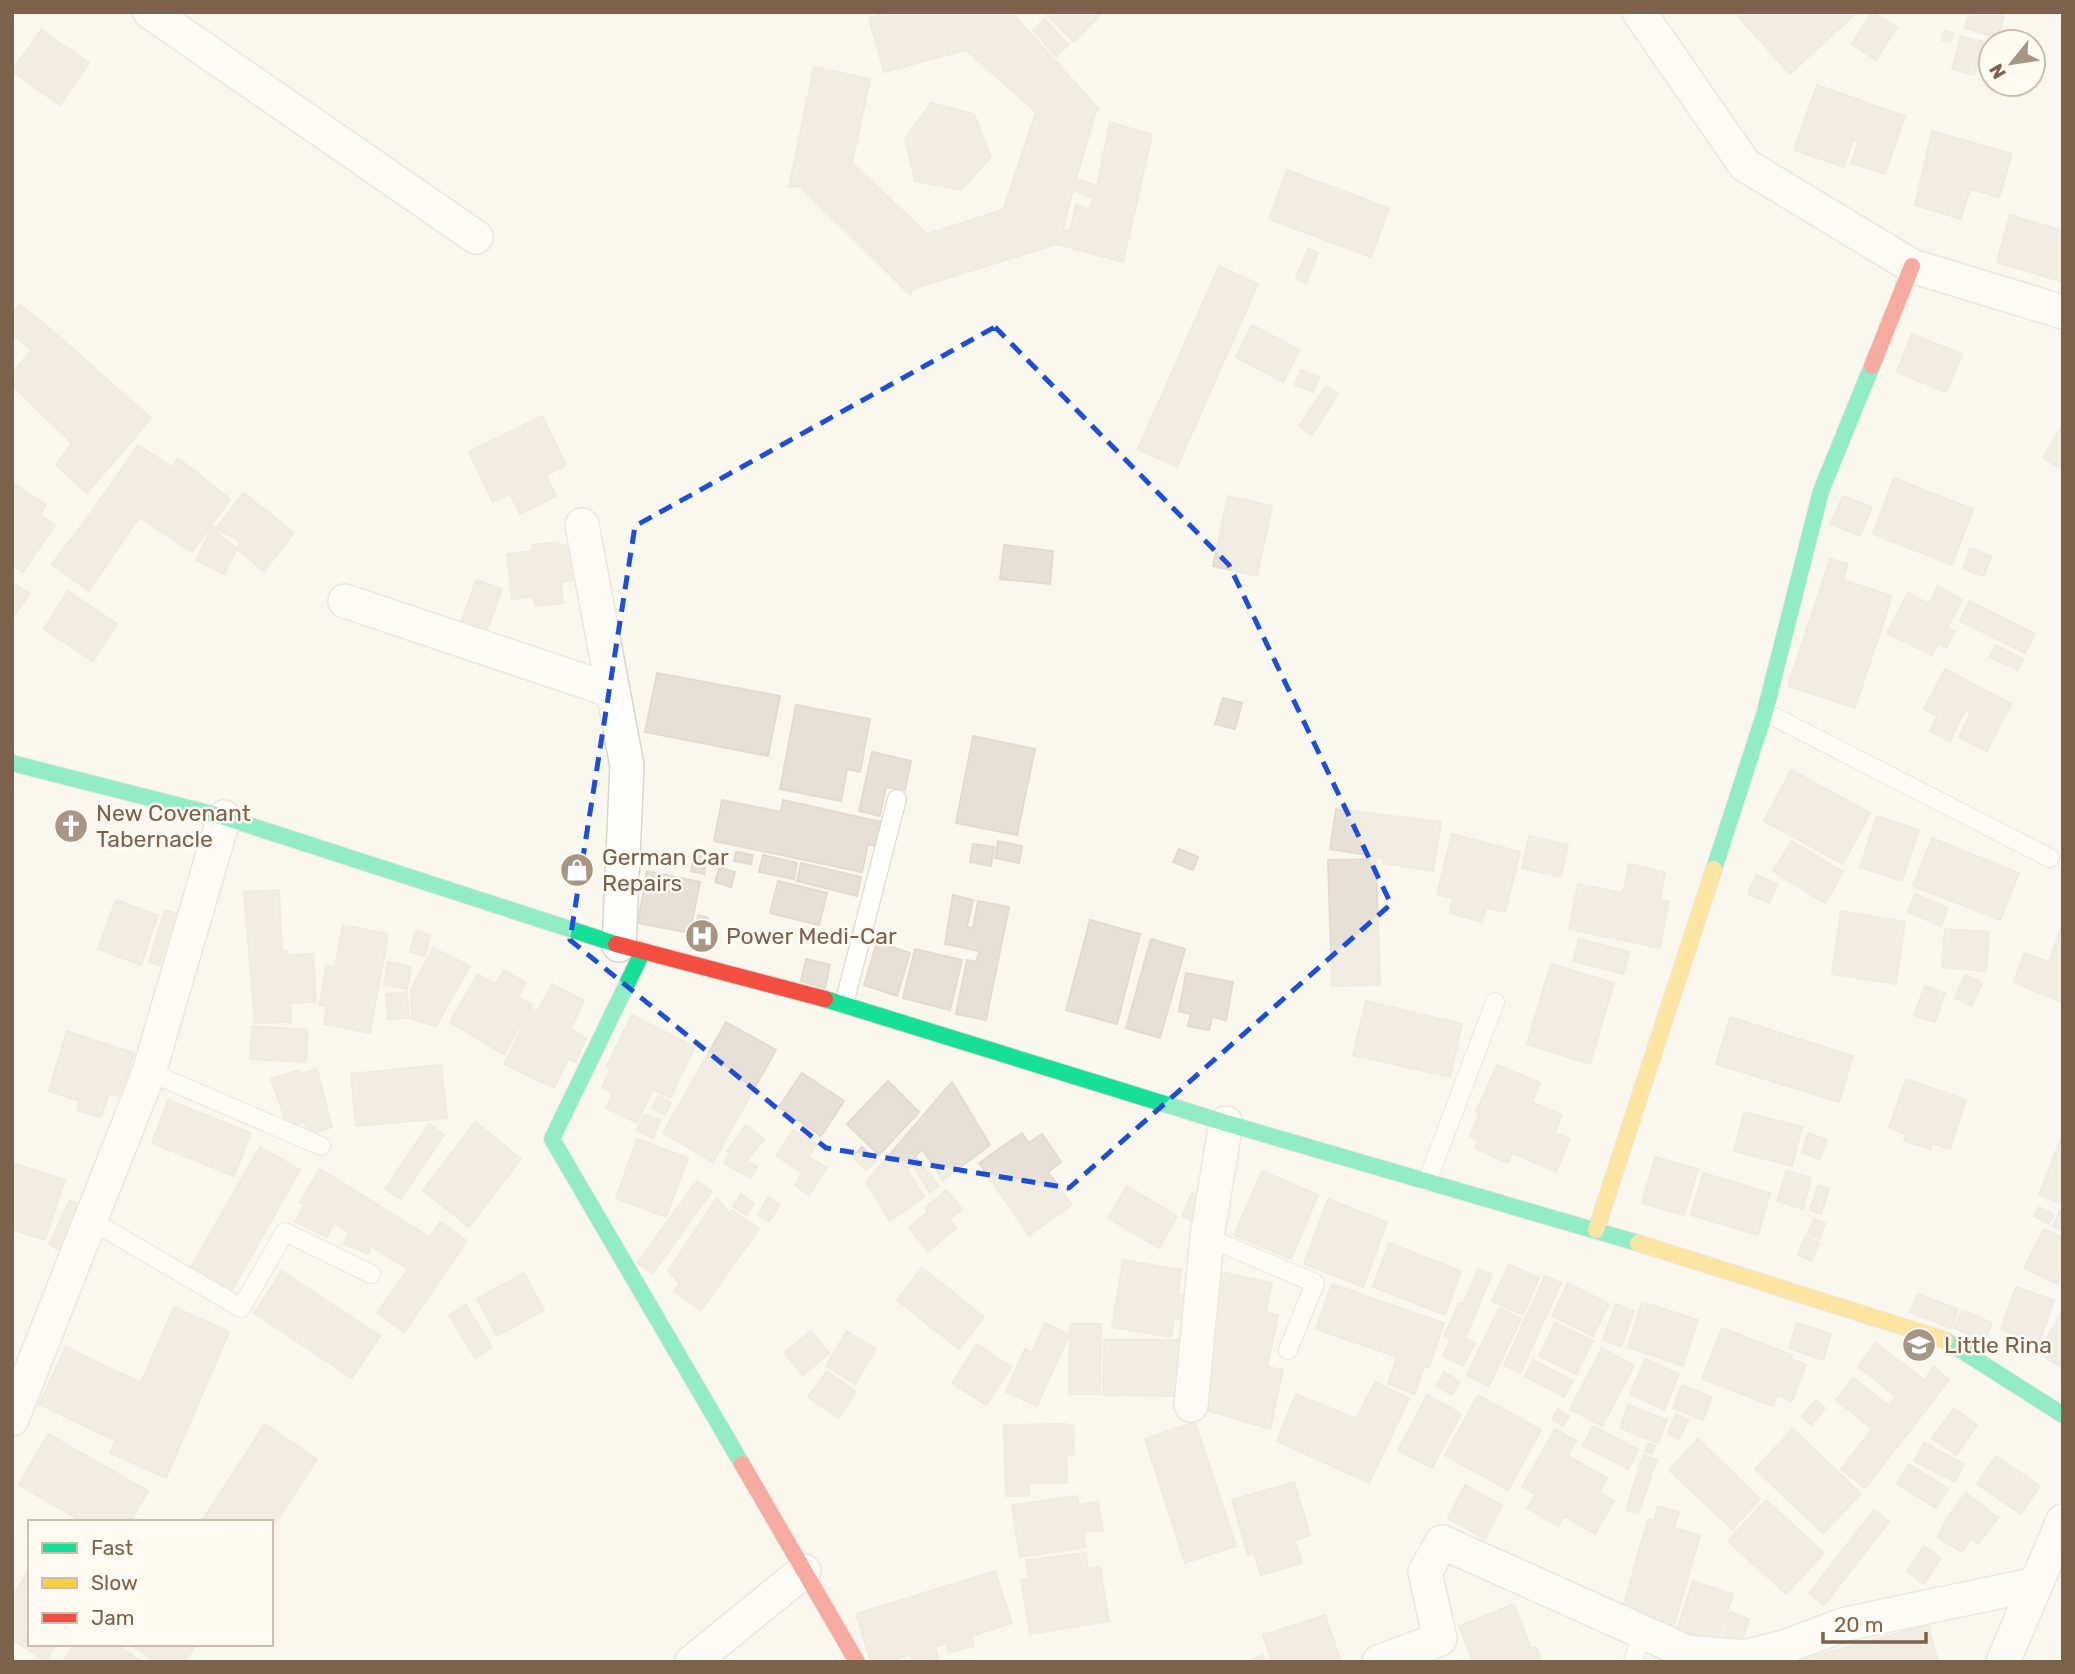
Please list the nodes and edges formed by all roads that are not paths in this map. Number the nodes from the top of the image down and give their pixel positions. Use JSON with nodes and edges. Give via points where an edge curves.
{"nodes":[{"id":1,"x":150,"y":12,"type":"edge"},
{"id":2,"x":1639,"y":12,"type":"edge"},
{"id":3,"x":476,"y":237,"type":"dead end"},
{"id":4,"x":1912,"y":266,"type":"junction"},
{"id":5,"x":2063,"y":312,"type":"edge"},
{"id":6,"x":583,"y":526,"type":"dead end"},
{"id":7,"x":345,"y":601,"type":"dead end"},
{"id":8,"x":614,"y":691,"type":"junction"},
{"id":9,"x":1765,"y":712,"type":"junction"},
{"id":10,"x":12,"y":763,"type":"edge"},
{"id":11,"x":897,"y":799,"type":"dead end"},
{"id":12,"x":224,"y":817,"type":"junction"},
{"id":13,"x":2050,"y":858,"type":"dead end"},
{"id":14,"x":630,"y":949,"type":"junction"},
{"id":15,"x":1496,"y":1002,"type":"dead end"},
{"id":16,"x":844,"y":1004,"type":"junction"},
{"id":17,"x":149,"y":1072,"type":"junction"},
{"id":18,"x":1226,"y":1123,"type":"junction"},
{"id":19,"x":321,"y":1146,"type":"dead end"},
{"id":20,"x":1427,"y":1182,"type":"junction"},
{"id":21,"x":92,"y":1221,"type":"junction"},
{"id":22,"x":1596,"y":1230,"type":"junction"},
{"id":23,"x":1207,"y":1237,"type":"junction"},
{"id":24,"x":371,"y":1274,"type":"dead end"},
{"id":25,"x":1288,"y":1350,"type":"dead end"},
{"id":26,"x":1191,"y":1405,"type":"dead end"},
{"id":27,"x":2063,"y":1415,"type":"edge"},
{"id":28,"x":12,"y":1419,"type":"edge"},
{"id":29,"x":2063,"y":1521,"type":"edge"},
{"id":30,"x":804,"y":1571,"type":"junction"},
{"id":31,"x":2036,"y":1584,"type":"junction"},
{"id":32,"x":1638,"y":1647,"type":"edge"},
{"id":33,"x":692,"y":1662,"type":"edge"},
{"id":34,"x":857,"y":1662,"type":"edge"},
{"id":35,"x":1379,"y":1662,"type":"edge"},
{"id":36,"x":2003,"y":1662,"type":"edge"}],
"edges":[{"from":1,"to":3,"type":"street"},
{"from":2,"to":4,"type":"street","via":[[1745,165]]},
{"from":4,"to":5,"type":"street"},
{"from":4,"to":9,"type":"street","via":[[1821,491]]},
{"from":6,"to":8,"type":"street"},
{"from":7,"to":8,"type":"street"},
{"from":8,"to":14,"type":"street","via":[[627,766]]},
{"from":9,"to":13,"type":"lane"},
{"from":9,"to":22,"type":"street"},
{"from":10,"to":12,"type":"street"},
{"from":11,"to":16,"type":"lane"},
{"from":12,"to":14,"type":"street"},
{"from":12,"to":17,"type":"street"},
{"from":14,"to":16,"type":"street"},
{"from":14,"to":30,"type":"street","via":[[552,1139]]},
{"from":15,"to":20,"type":"lane"},
{"from":16,"to":18,"type":"street"},
{"from":17,"to":19,"type":"lane"},
{"from":17,"to":21,"type":"street"},
{"from":18,"to":20,"type":"street"},
{"from":18,"to":23,"type":"street"},
{"from":20,"to":22,"type":"street"},
{"from":21,"to":24,"type":"lane","via":[[241,1308],[285,1232]]},
{"from":21,"to":28,"type":"street"},
{"from":22,"to":27,"type":"street","via":[[1944,1339]]},
{"from":23,"to":25,"type":"lane","via":[[1315,1283]]},
{"from":23,"to":26,"type":"street"},
{"from":29,"to":31,"type":"street"},
{"from":30,"to":33,"type":"street"},
{"from":30,"to":34,"type":"street"},
{"from":31,"to":32,"type":"street","via":[[1846,1624],[1745,1657]]},
{"from":31,"to":36,"type":"street"},
{"from":32,"to":35,"type":"street","via":[[1442,1542],[1424,1572],[1440,1639]]}]}
